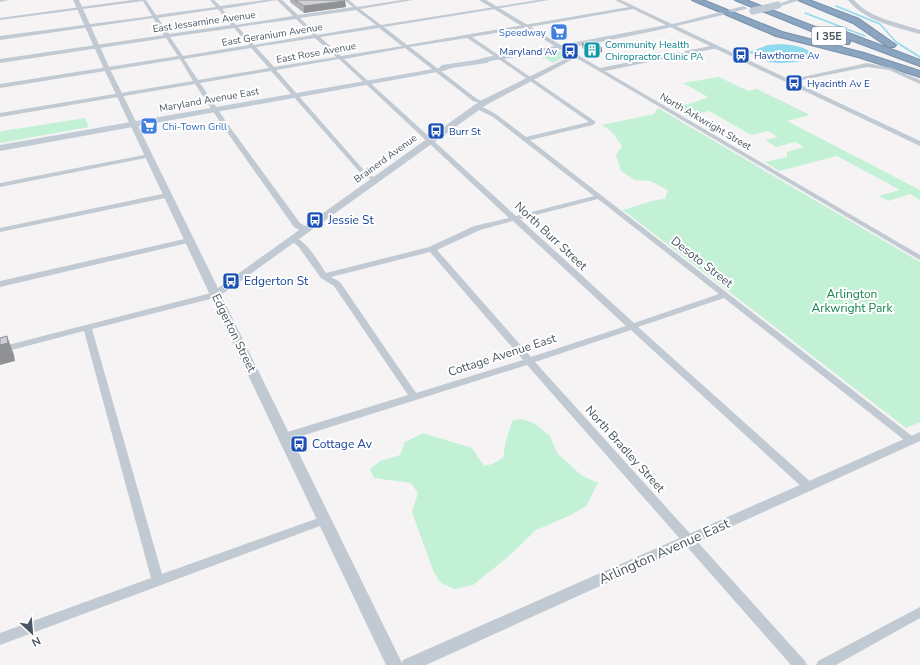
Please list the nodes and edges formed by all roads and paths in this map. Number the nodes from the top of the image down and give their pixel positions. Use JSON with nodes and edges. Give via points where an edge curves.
{"nodes":[{"id":1,"x":7,"y":0,"type":"edge"},
{"id":2,"x":76,"y":0,"type":"edge"},
{"id":3,"x":143,"y":0,"type":"edge"},
{"id":4,"x":212,"y":0,"type":"edge"},
{"id":5,"x":275,"y":0,"type":"edge"},
{"id":6,"x":279,"y":0,"type":"edge"},
{"id":7,"x":346,"y":0,"type":"edge"},
{"id":8,"x":411,"y":0,"type":"edge"},
{"id":9,"x":482,"y":0,"type":"edge"},
{"id":10,"x":547,"y":0,"type":"edge"},
{"id":11,"x":618,"y":0,"type":"edge"},
{"id":12,"x":696,"y":0,"type":"edge"},
{"id":13,"x":757,"y":0,"type":"edge"},
{"id":14,"x":773,"y":0,"type":"edge"},
{"id":15,"x":797,"y":0,"type":"edge"},
{"id":16,"x":802,"y":0,"type":"edge"},
{"id":17,"x":0,"y":1,"type":"edge"},
{"id":18,"x":856,"y":2,"type":"edge"},
{"id":19,"x":741,"y":4,"type":"edge"},
{"id":20,"x":80,"y":8,"type":"junction"},
{"id":21,"x":218,"y":8,"type":"junction"},
{"id":22,"x":356,"y":8,"type":"junction"},
{"id":23,"x":496,"y":8,"type":"junction"},
{"id":24,"x":634,"y":8,"type":"junction"},
{"id":25,"x":730,"y":14,"type":"junction"},
{"id":26,"x":155,"y":17,"type":"junction"},
{"id":27,"x":297,"y":17,"type":"junction"},
{"id":28,"x":0,"y":19,"type":"edge"},
{"id":29,"x":88,"y":26,"type":"junction"},
{"id":30,"x":234,"y":26,"type":"junction"},
{"id":31,"x":380,"y":26,"type":"junction"},
{"id":32,"x":527,"y":26,"type":"junction"},
{"id":33,"x":676,"y":26,"type":"junction"},
{"id":34,"x":920,"y":32,"type":"edge"},
{"id":35,"x":167,"y":36,"type":"junction"},
{"id":36,"x":316,"y":36,"type":"junction"},
{"id":37,"x":468,"y":36,"type":"junction"},
{"id":38,"x":0,"y":38,"type":"edge"},
{"id":39,"x":97,"y":46,"type":"junction"},
{"id":40,"x":406,"y":46,"type":"junction"},
{"id":41,"x":251,"y":47,"type":"junction"},
{"id":42,"x":561,"y":47,"type":"junction"},
{"id":43,"x":716,"y":47,"type":"junction"},
{"id":44,"x":576,"y":56,"type":"junction"},
{"id":45,"x":182,"y":57,"type":"junction"},
{"id":46,"x":340,"y":58,"type":"junction"},
{"id":47,"x":500,"y":58,"type":"junction"},
{"id":48,"x":920,"y":58,"type":"edge"},
{"id":49,"x":0,"y":61,"type":"edge"},
{"id":50,"x":920,"y":63,"type":"edge"},
{"id":51,"x":107,"y":69,"type":"junction"},
{"id":52,"x":271,"y":69,"type":"junction"},
{"id":53,"x":435,"y":69,"type":"junction"},
{"id":54,"x":599,"y":70,"type":"junction"},
{"id":55,"x":920,"y":71,"type":"edge"},
{"id":56,"x":920,"y":74,"type":"edge"},
{"id":57,"x":531,"y":78,"type":"junction"},
{"id":58,"x":198,"y":81,"type":"junction"},
{"id":59,"x":787,"y":81,"type":"junction"},
{"id":60,"x":367,"y":82,"type":"junction"},
{"id":61,"x":920,"y":82,"type":"edge"},
{"id":62,"x":0,"y":86,"type":"edge"},
{"id":63,"x":120,"y":95,"type":"junction"},
{"id":64,"x":295,"y":95,"type":"junction"},
{"id":65,"x":479,"y":105,"type":"junction"},
{"id":66,"x":215,"y":109,"type":"junction"},
{"id":67,"x":0,"y":115,"type":"edge"},
{"id":68,"x":133,"y":124,"type":"junction"},
{"id":69,"x":525,"y":139,"type":"junction"},
{"id":70,"x":429,"y":140,"type":"junction"},
{"id":71,"x":920,"y":144,"type":"edge"},
{"id":72,"x":0,"y":148,"type":"edge"},
{"id":73,"x":149,"y":156,"type":"junction"},
{"id":74,"x":375,"y":179,"type":"junction"},
{"id":75,"x":0,"y":185,"type":"edge"},
{"id":76,"x":167,"y":195,"type":"junction"},
{"id":77,"x":599,"y":197,"type":"junction"},
{"id":78,"x":516,"y":219,"type":"junction"},
{"id":79,"x":0,"y":230,"type":"edge"},
{"id":80,"x":306,"y":230,"type":"junction"},
{"id":81,"x":293,"y":239,"type":"junction"},
{"id":82,"x":189,"y":240,"type":"junction"},
{"id":83,"x":432,"y":249,"type":"junction"},
{"id":84,"x":920,"y":258,"type":"edge"},
{"id":85,"x":324,"y":276,"type":"junction"},
{"id":86,"x":0,"y":284,"type":"edge"},
{"id":87,"x":215,"y":295,"type":"junction"},
{"id":88,"x":726,"y":295,"type":"junction"},
{"id":89,"x":87,"y":327,"type":"junction"},
{"id":90,"x":631,"y":327,"type":"junction"},
{"id":91,"x":0,"y":350,"type":"edge"},
{"id":92,"x":529,"y":361,"type":"junction"},
{"id":93,"x":414,"y":397,"type":"junction"},
{"id":94,"x":285,"y":437,"type":"junction"},
{"id":95,"x":916,"y":438,"type":"edge"},
{"id":96,"x":808,"y":487,"type":"junction"},
{"id":97,"x":324,"y":520,"type":"junction"},
{"id":98,"x":690,"y":540,"type":"junction"},
{"id":99,"x":158,"y":581,"type":"junction"},
{"id":100,"x":920,"y":612,"type":"edge"},
{"id":101,"x":0,"y":639,"type":"edge"},
{"id":102,"x":394,"y":665,"type":"edge"},
{"id":103,"x":409,"y":665,"type":"edge"},
{"id":104,"x":800,"y":665,"type":"edge"},
{"id":105,"x":823,"y":665,"type":"edge"}],
"edges":[{"from":1,"to":17,"type":"street"},
{"from":2,"to":20,"type":"street","name":"Edgerton Street"},
{"from":3,"to":20,"type":"street"},
{"from":3,"to":26,"type":"street"},
{"from":4,"to":21,"type":"street"},
{"from":5,"to":21,"type":"street"},
{"from":6,"to":27,"type":"street","name":"North Burr Street"},
{"from":7,"to":22,"type":"street","name":"Desoto Street"},
{"from":8,"to":22,"type":"street","name":"East Jessamine Avenue"},
{"from":9,"to":23,"type":"street","name":"North Arkwright Street"},
{"from":10,"to":23,"type":"street","name":"East Geranium Avenue"},
{"from":11,"to":24,"type":"street"},
{"from":12,"to":25,"type":"highway"},
{"from":13,"to":50,"type":"highway","number":"I 35E"},
{"from":14,"to":19,"type":"main road"},
{"from":15,"to":25,"type":"main road","bridge":true,"via":[[752,12]]},
{"from":16,"to":48,"type":"highway","via":[[856,21],[880,38]]},
{"from":18,"to":34,"type":"street","via":[[868,11]]},
{"from":19,"to":25,"type":"main road"},
{"from":19,"to":55,"type":"highway","number":"I 35E"},
{"from":20,"to":28,"type":"street"},
{"from":20,"to":29,"type":"street","name":"Edgerton Street"},
{"from":21,"to":26,"type":"street"},
{"from":21,"to":30,"type":"street"},
{"from":22,"to":27,"type":"street","name":"East Jessamine Avenue"},
{"from":22,"to":31,"type":"street","name":"Desoto Street"},
{"from":23,"to":31,"type":"street","name":"East Geranium Avenue"},
{"from":23,"to":32,"type":"street","name":"North Arkwright Street"},
{"from":24,"to":32,"type":"street","name":"East Rose Avenue"},
{"from":24,"to":33,"type":"street"},
{"from":25,"to":33,"type":"main road","name":"Maryland Avenue East"},
{"from":25,"to":56,"type":"highway","via":[[779,34],[861,55]]},
{"from":26,"to":29,"type":"street"},
{"from":26,"to":35,"type":"street"},
{"from":27,"to":30,"type":"street","name":"East Jessamine Avenue"},
{"from":27,"to":36,"type":"street","name":"North Burr Street"},
{"from":29,"to":38,"type":"street"},
{"from":29,"to":39,"type":"street","name":"Edgerton Street"},
{"from":30,"to":35,"type":"street","name":"East Jessamine Avenue"},
{"from":30,"to":41,"type":"street"},
{"from":31,"to":36,"type":"street","name":"East Geranium Avenue"},
{"from":31,"to":40,"type":"street","name":"Desoto Street"},
{"from":32,"to":37,"type":"street","name":"East Rose Avenue"},
{"from":32,"to":42,"type":"street","name":"North Arkwright Street"},
{"from":33,"to":42,"type":"main road","name":"Maryland Avenue East"},
{"from":33,"to":43,"type":"street"},
{"from":35,"to":39,"type":"street","name":"East Jessamine Avenue"},
{"from":35,"to":45,"type":"street"},
{"from":36,"to":41,"type":"street","name":"East Geranium Avenue"},
{"from":36,"to":46,"type":"street","name":"North Burr Street"},
{"from":37,"to":40,"type":"street","name":"East Rose Avenue"},
{"from":37,"to":47,"type":"street"},
{"from":39,"to":49,"type":"street","name":"East Jessamine Avenue"},
{"from":39,"to":51,"type":"street","name":"Edgerton Street"},
{"from":40,"to":46,"type":"street","name":"East Rose Avenue"},
{"from":40,"to":53,"type":"street","name":"Desoto Street"},
{"from":41,"to":45,"type":"street","name":"East Geranium Avenue"},
{"from":41,"to":52,"type":"street"},
{"from":42,"to":44,"type":"street","name":"North Arkwright Street"},
{"from":42,"to":47,"type":"main road","name":"Maryland Avenue East"},
{"from":43,"to":54,"type":"street"},
{"from":43,"to":59,"type":"street"},
{"from":44,"to":54,"type":"street","name":"North Arkwright Street"},
{"from":44,"to":57,"type":"street","name":"Brainerd Avenue"},
{"from":45,"to":51,"type":"street","name":"East Geranium Avenue"},
{"from":45,"to":58,"type":"street"},
{"from":46,"to":52,"type":"street","name":"East Rose Avenue"},
{"from":46,"to":60,"type":"street","name":"North Burr Street"},
{"from":47,"to":53,"type":"main road","name":"Maryland Avenue East"},
{"from":47,"to":57,"type":"street"},
{"from":51,"to":62,"type":"street","name":"East Geranium Avenue"},
{"from":51,"to":63,"type":"street","name":"Edgerton Street"},
{"from":52,"to":58,"type":"street","name":"East Rose Avenue"},
{"from":52,"to":64,"type":"street"},
{"from":53,"to":60,"type":"main road","name":"Maryland Avenue East"},
{"from":53,"to":65,"type":"street","name":"Desoto Street"},
{"from":54,"to":84,"type":"street","name":"North Arkwright Street"},
{"from":57,"to":65,"type":"street","name":"Brainerd Avenue"},
{"from":57,"to":69,"type":"street","via":[[593,122]]},
{"from":58,"to":63,"type":"street","name":"East Rose Avenue"},
{"from":58,"to":66,"type":"street"},
{"from":59,"to":61,"type":"street","via":[[871,65],[890,69]]},
{"from":59,"to":71,"type":"street"},
{"from":60,"to":64,"type":"main road","name":"Maryland Avenue East"},
{"from":60,"to":70,"type":"street","name":"North Burr Street"},
{"from":63,"to":67,"type":"street","name":"East Rose Avenue"},
{"from":63,"to":68,"type":"street","name":"Edgerton Street"},
{"from":64,"to":66,"type":"main road","name":"Maryland Avenue East"},
{"from":64,"to":74,"type":"street","via":[[366,176]]},
{"from":65,"to":69,"type":"street","name":"Desoto Street"},
{"from":65,"to":70,"type":"street","name":"Brainerd Avenue"},
{"from":66,"to":68,"type":"main road","name":"Maryland Avenue East"},
{"from":66,"to":80,"type":"street","via":[[297,225]]},
{"from":68,"to":72,"type":"main road","name":"Maryland Avenue East"},
{"from":68,"to":73,"type":"street","name":"Edgerton Street"},
{"from":69,"to":77,"type":"street","name":"Desoto Street"},
{"from":70,"to":74,"type":"street","name":"Brainerd Avenue"},
{"from":70,"to":78,"type":"street","name":"North Burr Street"},
{"from":73,"to":75,"type":"street"},
{"from":73,"to":76,"type":"street","name":"Edgerton Street"},
{"from":74,"to":80,"type":"street","name":"Brainerd Avenue"},
{"from":76,"to":79,"type":"street"},
{"from":76,"to":82,"type":"street","name":"Edgerton Street"},
{"from":77,"to":78,"type":"street"},
{"from":77,"to":88,"type":"street","name":"Desoto Street"},
{"from":78,"to":83,"type":"street","via":[[477,228]]},
{"from":78,"to":90,"type":"street","name":"North Burr Street"},
{"from":80,"to":81,"type":"street","name":"Brainerd Avenue"},
{"from":81,"to":85,"type":"street","via":[[301,244]]},
{"from":81,"to":87,"type":"street","name":"Brainerd Avenue"},
{"from":82,"to":86,"type":"street"},
{"from":82,"to":87,"type":"street","name":"Edgerton Street"},
{"from":83,"to":85,"type":"street"},
{"from":83,"to":92,"type":"street","name":"North Bradley Street"},
{"from":85,"to":93,"type":"street","via":[[336,284]]},
{"from":87,"to":89,"type":"street"},
{"from":87,"to":94,"type":"street","name":"Edgerton Street"},
{"from":88,"to":90,"type":"street","name":"Cottage Avenue East"},
{"from":88,"to":95,"type":"street","name":"Desoto Street"},
{"from":89,"to":91,"type":"street"},
{"from":89,"to":99,"type":"street"},
{"from":90,"to":92,"type":"street","name":"Cottage Avenue East"},
{"from":90,"to":96,"type":"street","name":"North Burr Street"},
{"from":92,"to":93,"type":"street","name":"Cottage Avenue East"},
{"from":92,"to":98,"type":"street","name":"North Bradley Street"},
{"from":93,"to":94,"type":"street","name":"Cottage Avenue East"},
{"from":94,"to":97,"type":"street","name":"Edgerton Street"},
{"from":95,"to":96,"type":"street","name":"Arlington Avenue East"},
{"from":96,"to":98,"type":"street","name":"Arlington Avenue East"},
{"from":97,"to":99,"type":"street"},
{"from":97,"to":102,"type":"street","name":"Edgerton Street"},
{"from":98,"to":103,"type":"street","name":"Arlington Avenue East"},
{"from":98,"to":104,"type":"street","name":"North Bradley Street"},
{"from":99,"to":101,"type":"street"},
{"from":100,"to":105,"type":"street"}]}
